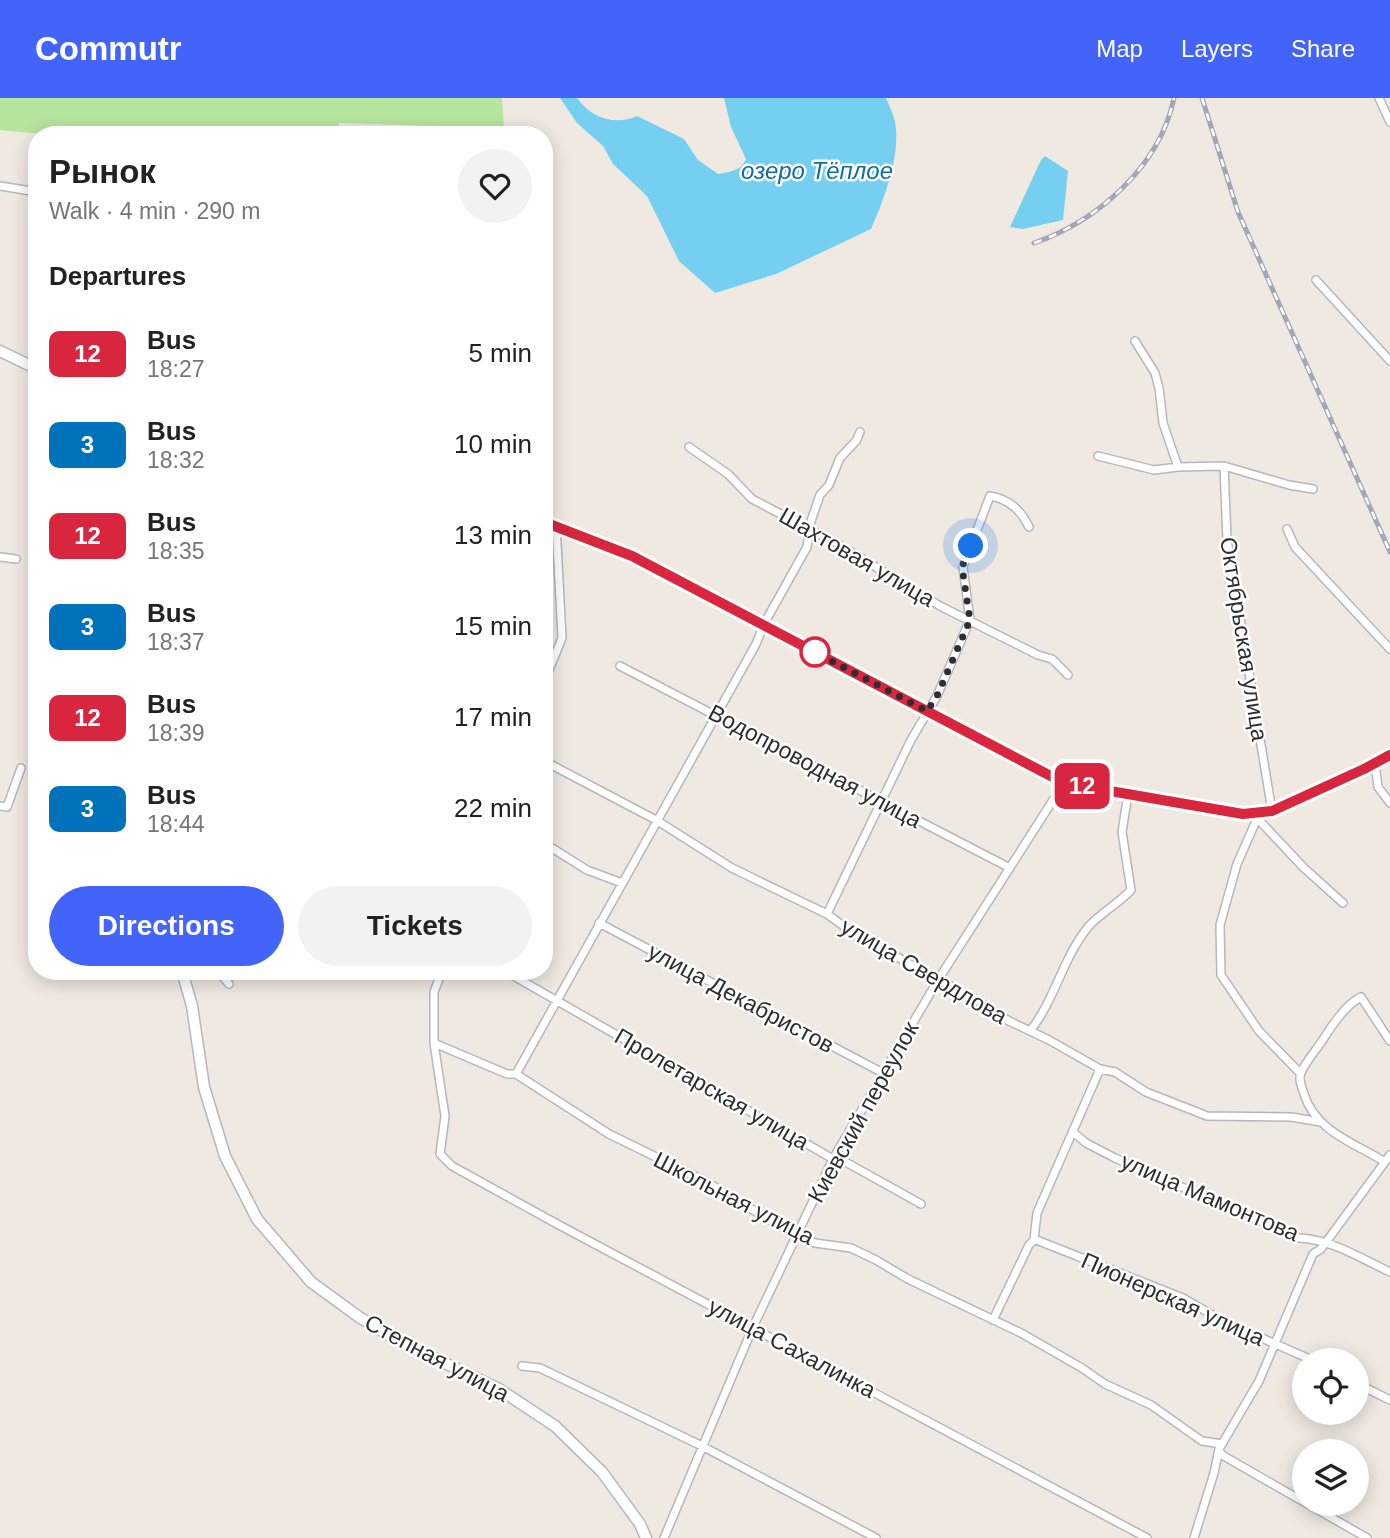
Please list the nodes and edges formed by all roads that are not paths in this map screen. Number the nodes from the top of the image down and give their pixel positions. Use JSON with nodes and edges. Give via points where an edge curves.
{"nodes":[{"id":1,"x":1379,"y":98,"type":"edge"},
{"id":2,"x":1390,"y":122,"type":"edge"},
{"id":3,"x":0,"y":186,"type":"edge"},
{"id":4,"x":28,"y":191,"type":"edge"},
{"id":5,"x":1316,"y":280,"type":"dead end"},
{"id":6,"x":1135,"y":341,"type":"dead end"},
{"id":7,"x":0,"y":351,"type":"edge"},
{"id":8,"x":1390,"y":361,"type":"edge"},
{"id":9,"x":28,"y":365,"type":"edge"},
{"id":10,"x":860,"y":432,"type":"dead end"},
{"id":11,"x":689,"y":447,"type":"dead end"},
{"id":12,"x":1098,"y":456,"type":"dead end"},
{"id":13,"x":1224,"y":466,"type":"junction"},
{"id":14,"x":1178,"y":467,"type":"junction"},
{"id":15,"x":1313,"y":489,"type":"dead end"},
{"id":16,"x":553,"y":524,"type":"edge"},
{"id":17,"x":556,"y":525,"type":"junction"},
{"id":18,"x":1029,"y":527,"type":"dead end"},
{"id":19,"x":810,"y":529,"type":"junction"},
{"id":20,"x":1287,"y":529,"type":"dead end"},
{"id":21,"x":0,"y":557,"type":"edge"},
{"id":22,"x":16,"y":559,"type":"dead end"},
{"id":23,"x":970,"y":620,"type":"junction"},
{"id":24,"x":764,"y":624,"type":"junction"},
{"id":25,"x":1390,"y":649,"type":"edge"},
{"id":26,"x":553,"y":660,"type":"edge"},
{"id":27,"x":620,"y":666,"type":"dead end"},
{"id":28,"x":1068,"y":675,"type":"dead end"},
{"id":29,"x":927,"y":711,"type":"junction"},
{"id":30,"x":715,"y":714,"type":"junction"},
{"id":31,"x":1390,"y":755,"type":"edge"},
{"id":32,"x":1375,"y":763,"type":"junction"},
{"id":33,"x":553,"y":766,"type":"edge"},
{"id":34,"x":21,"y":768,"type":"dead end"},
{"id":35,"x":1064,"y":783,"type":"junction"},
{"id":36,"x":1128,"y":794,"type":"junction"},
{"id":37,"x":883,"y":802,"type":"junction"},
{"id":38,"x":1390,"y":803,"type":"edge"},
{"id":39,"x":4,"y":807,"type":"edge"},
{"id":40,"x":1272,"y":811,"type":"junction"},
{"id":41,"x":1258,"y":815,"type":"junction"},
{"id":42,"x":656,"y":820,"type":"junction"},
{"id":43,"x":553,"y":849,"type":"edge"},
{"id":44,"x":1010,"y":867,"type":"junction"},
{"id":45,"x":622,"y":883,"type":"junction"},
{"id":46,"x":1343,"y":903,"type":"dead end"},
{"id":47,"x":827,"y":914,"type":"junction"},
{"id":48,"x":599,"y":923,"type":"junction"},
{"id":49,"x":185,"y":980,"type":"edge"},
{"id":50,"x":226,"y":980,"type":"edge"},
{"id":51,"x":439,"y":980,"type":"edge"},
{"id":52,"x":521,"y":980,"type":"edge"},
{"id":53,"x":937,"y":980,"type":"junction"},
{"id":54,"x":229,"y":984,"type":"dead end"},
{"id":55,"x":557,"y":1000,"type":"junction"},
{"id":56,"x":1030,"y":1031,"type":"junction"},
{"id":57,"x":1390,"y":1041,"type":"edge"},
{"id":58,"x":434,"y":1042,"type":"junction"},
{"id":59,"x":1100,"y":1069,"type":"junction"},
{"id":60,"x":883,"y":1073,"type":"junction"},
{"id":61,"x":1300,"y":1073,"type":"junction"},
{"id":62,"x":516,"y":1074,"type":"junction"},
{"id":63,"x":1321,"y":1122,"type":"junction"},
{"id":64,"x":1073,"y":1132,"type":"junction"},
{"id":65,"x":1390,"y":1155,"type":"edge"},
{"id":66,"x":833,"y":1158,"type":"junction"},
{"id":67,"x":1385,"y":1162,"type":"junction"},
{"id":68,"x":921,"y":1204,"type":"dead end"},
{"id":69,"x":796,"y":1236,"type":"junction"},
{"id":70,"x":1034,"y":1238,"type":"junction"},
{"id":71,"x":1325,"y":1242,"type":"junction"},
{"id":72,"x":1390,"y":1272,"type":"edge"},
{"id":73,"x":993,"y":1320,"type":"junction"},
{"id":74,"x":753,"y":1327,"type":"junction"},
{"id":75,"x":1274,"y":1343,"type":"junction"},
{"id":76,"x":1292,"y":1351,"type":"edge"},
{"id":77,"x":522,"y":1366,"type":"dead end"},
{"id":78,"x":1369,"y":1390,"type":"edge"},
{"id":79,"x":1390,"y":1400,"type":"edge"},
{"id":80,"x":702,"y":1446,"type":"junction"},
{"id":81,"x":1220,"y":1447,"type":"junction"},
{"id":82,"x":1292,"y":1495,"type":"edge"},
{"id":83,"x":1328,"y":1516,"type":"edge"},
{"id":84,"x":646,"y":1538,"type":"edge"},
{"id":85,"x":664,"y":1538,"type":"edge"},
{"id":86,"x":876,"y":1538,"type":"edge"},
{"id":87,"x":1147,"y":1538,"type":"edge"},
{"id":88,"x":1194,"y":1538,"type":"edge"},
{"id":89,"x":1367,"y":1538,"type":"edge"}],
"edges":[{"from":1,"to":2,"type":"street"},
{"from":3,"to":4,"type":"street"},
{"from":5,"to":8,"type":"street"},
{"from":6,"to":14,"type":"street","via":[[1155,373],[1163,422]]},
{"from":7,"to":9,"type":"main road"},
{"from":10,"to":19,"type":"street","via":[[820,495]]},
{"from":11,"to":19,"type":"street","name":"Шахтовая улица","via":[[728,474],[752,499]]},
{"from":12,"to":14,"type":"street","via":[[1154,470]]},
{"from":13,"to":14,"type":"street"},
{"from":13,"to":15,"type":"street"},
{"from":13,"to":40,"type":"street","name":"Октябрьская улица","via":[[1227,540]]},
{"from":16,"to":17,"type":"street"},
{"from":17,"to":24,"type":"street","via":[[632,556]]},
{"from":17,"to":26,"type":"street","via":[[562,638]]},
{"from":18,"to":23,"type":"street","via":[[1022,512],[990,496],[962,567]]},
{"from":19,"to":23,"type":"street","name":"Шахтовая улица"},
{"from":19,"to":24,"type":"street","via":[[807,547]]},
{"from":20,"to":25,"type":"street","via":[[1295,547]]},
{"from":21,"to":22,"type":"street"},
{"from":23,"to":28,"type":"street","name":"Шахтовая улица","via":[[1052,659]]},
{"from":23,"to":29,"type":"street"},
{"from":24,"to":29,"type":"street"},
{"from":24,"to":30,"type":"street"},
{"from":27,"to":30,"type":"street","name":"Водопроводная улица"},
{"from":29,"to":35,"type":"street"},
{"from":29,"to":37,"type":"street"},
{"from":30,"to":37,"type":"street","name":"Водопроводная улица"},
{"from":30,"to":42,"type":"street"},
{"from":31,"to":32,"type":"street"},
{"from":32,"to":38,"type":"street","via":[[1378,787]]},
{"from":32,"to":40,"type":"street"},
{"from":33,"to":42,"type":"street","name":"улица Свердлова"},
{"from":34,"to":39,"type":"street"},
{"from":35,"to":36,"type":"street"},
{"from":35,"to":44,"type":"street","name":"Киевский переулок"},
{"from":36,"to":41,"type":"street"},
{"from":36,"to":56,"type":"street","via":[[1122,832],[1130,890],[1089,926]]},
{"from":37,"to":44,"type":"street","name":"Водопроводная улица"},
{"from":37,"to":47,"type":"street"},
{"from":40,"to":41,"type":"street"},
{"from":41,"to":46,"type":"street","via":[[1304,868]]},
{"from":41,"to":61,"type":"street","via":[[1237,864],[1220,925],[1221,975],[1259,1031]]},
{"from":42,"to":45,"type":"street"},
{"from":42,"to":47,"type":"street","name":"улица Свердлова","via":[[732,868]]},
{"from":43,"to":45,"type":"street","via":[[587,870]]},
{"from":44,"to":53,"type":"street","name":"Киевский переулок"},
{"from":45,"to":48,"type":"street"},
{"from":47,"to":53,"type":"street","name":"улица Свердлова"},
{"from":48,"to":55,"type":"street"},
{"from":48,"to":60,"type":"street","name":"улица Декабристов"},
{"from":49,"to":84,"type":"main road","name":"Степная улица","via":[[204,1087],[221,1144],[257,1219],[311,1282],[359,1317],[499,1389],[555,1426],[602,1472]]},
{"from":50,"to":54,"type":"street"},
{"from":51,"to":58,"type":"street","via":[[434,992]]},
{"from":52,"to":55,"type":"street","name":"Пролетарская улица"},
{"from":53,"to":56,"type":"street","name":"улица Свердлова"},
{"from":53,"to":60,"type":"street","name":"Киевский переулок"},
{"from":55,"to":62,"type":"street"},
{"from":55,"to":66,"type":"street","name":"Пролетарская улица"},
{"from":56,"to":59,"type":"street","name":"улица Свердлова"},
{"from":57,"to":61,"type":"street","via":[[1361,997],[1330,1029]]},
{"from":58,"to":62,"type":"street","name":"Школьная улица"},
{"from":58,"to":74,"type":"street","name":"улица Сахалинка","via":[[445,1116],[440,1154],[452,1166]]},
{"from":59,"to":63,"type":"street","name":"улица Свердлова","via":[[1207,1116]]},
{"from":59,"to":64,"type":"street"},
{"from":60,"to":66,"type":"street","name":"Киевский переулок"},
{"from":61,"to":63,"type":"street","via":[[1306,1101]]},
{"from":62,"to":69,"type":"street","name":"Школьная улица","via":[[609,1135],[705,1181]]},
{"from":63,"to":67,"type":"street","via":[[1334,1135]]},
{"from":64,"to":70,"type":"street","via":[[1037,1213]]},
{"from":64,"to":71,"type":"street","name":"улица Мамонтова","via":[[1115,1158],[1299,1238]]},
{"from":65,"to":67,"type":"street"},
{"from":66,"to":68,"type":"street","name":"Пролетарская улица"},
{"from":66,"to":69,"type":"street","name":"Киевский переулок"},
{"from":67,"to":71,"type":"street"},
{"from":69,"to":73,"type":"street","name":"Школьная улица","via":[[851,1248]]},
{"from":69,"to":74,"type":"street","name":"Киевский переулок"},
{"from":70,"to":73,"type":"street"},
{"from":70,"to":75,"type":"street","name":"Пионерская улица","via":[[1183,1298]]},
{"from":71,"to":72,"type":"street","name":"улица Мамонтова"},
{"from":71,"to":75,"type":"street","via":[[1313,1254]]},
{"from":73,"to":81,"type":"street","name":"Школьная улица","via":[[1151,1405],[1202,1441]]},
{"from":74,"to":80,"type":"street","name":"Киевский переулок"},
{"from":74,"to":87,"type":"street","name":"улица Сахалинка"},
{"from":75,"to":76,"type":"street","name":"Пионерская улица"},
{"from":75,"to":81,"type":"street","via":[[1259,1381]]},
{"from":77,"to":80,"type":"street","name":"Степная улица","via":[[540,1368]]},
{"from":78,"to":79,"type":"street"},
{"from":80,"to":85,"type":"street","name":"Киевский переулок"},
{"from":80,"to":86,"type":"street","name":"Степная улица"},
{"from":81,"to":82,"type":"street","name":"Школьная улица","via":[[1222,1455]]},
{"from":81,"to":88,"type":"street"},
{"from":83,"to":89,"type":"street","name":"Школьная улица"}]}
